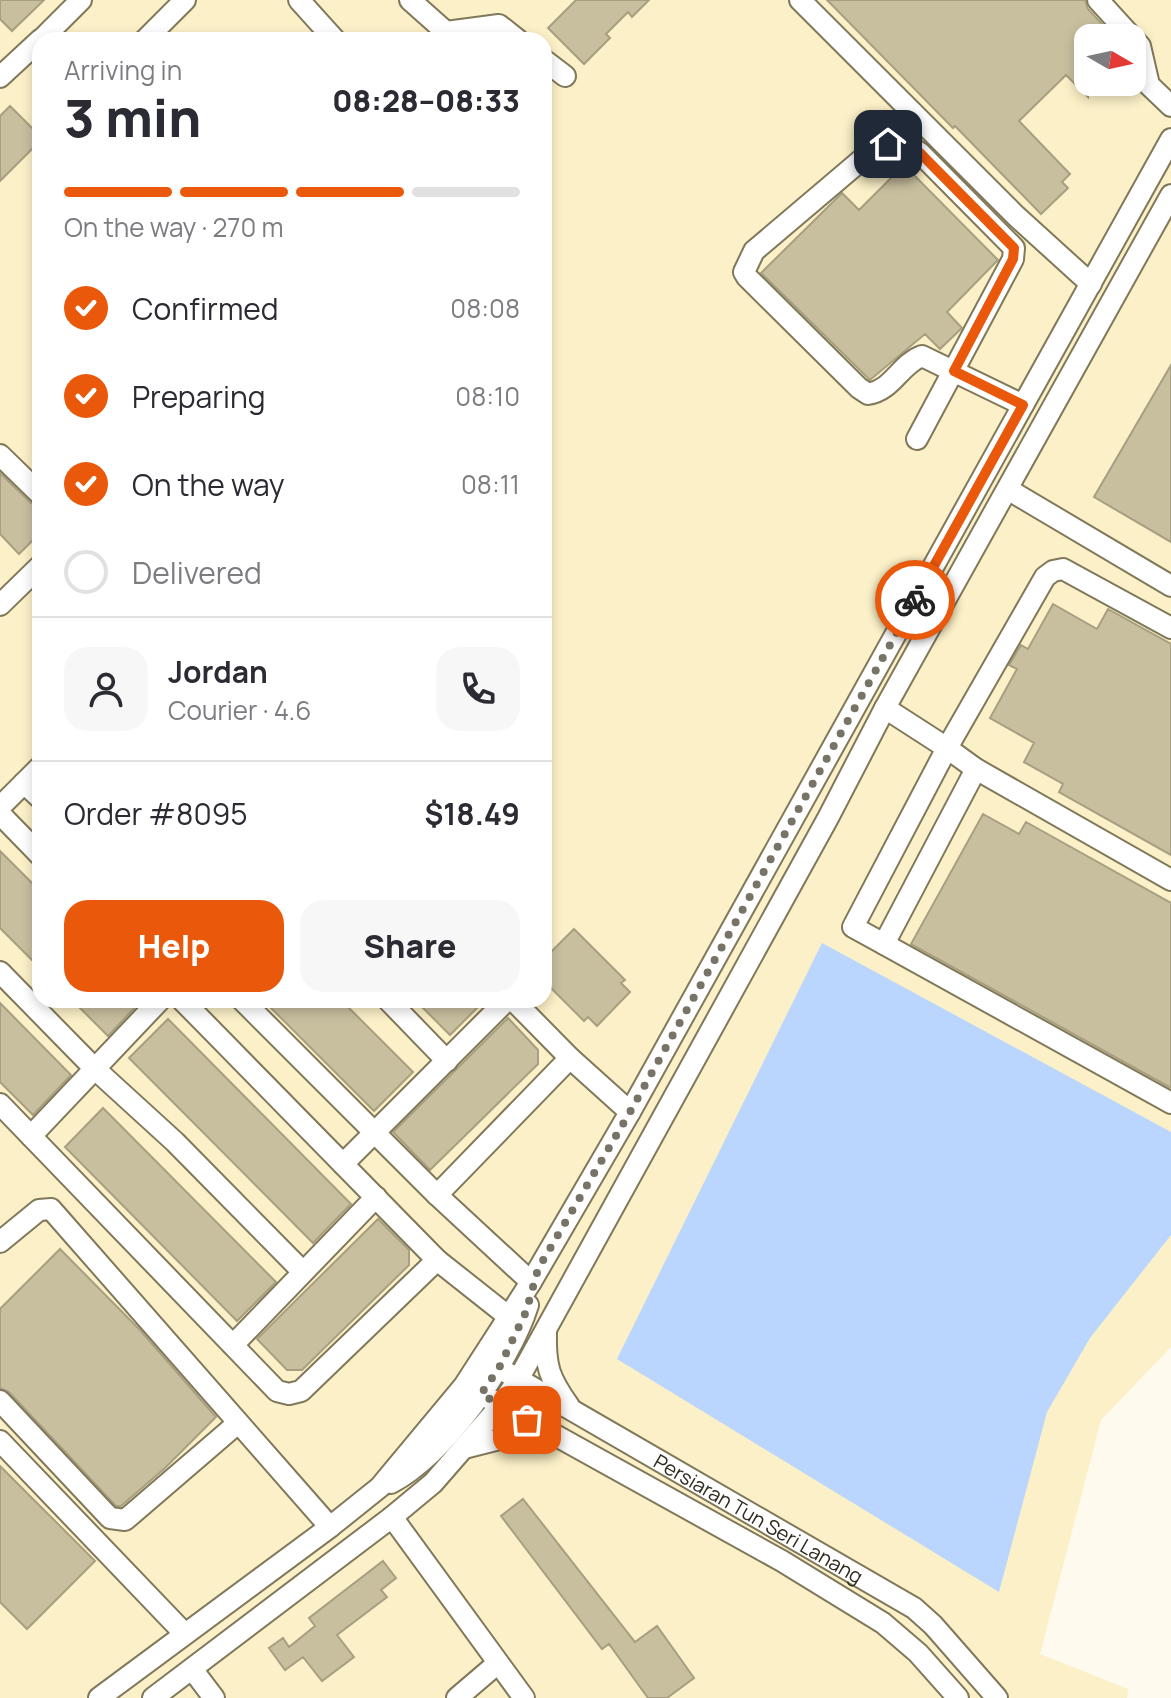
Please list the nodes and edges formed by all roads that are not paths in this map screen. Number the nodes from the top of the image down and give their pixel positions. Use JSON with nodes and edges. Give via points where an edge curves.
{"nodes":[{"id":1,"x":81,"y":0,"type":"edge"},
{"id":2,"x":185,"y":0,"type":"edge"},
{"id":3,"x":299,"y":0,"type":"edge"},
{"id":4,"x":410,"y":0,"type":"edge"},
{"id":5,"x":800,"y":0,"type":"edge"},
{"id":6,"x":1098,"y":0,"type":"edge"},
{"id":7,"x":52,"y":32,"type":"edge"},
{"id":8,"x":153,"y":32,"type":"edge"},
{"id":9,"x":328,"y":32,"type":"edge"},
{"id":10,"x":446,"y":32,"type":"edge"},
{"id":11,"x":446,"y":32,"type":"edge"},
{"id":12,"x":508,"y":32,"type":"edge"},
{"id":13,"x":32,"y":50,"type":"edge"},
{"id":14,"x":552,"y":66,"type":"edge"},
{"id":15,"x":565,"y":76,"type":"dead end"},
{"id":16,"x":0,"y":77,"type":"edge"},
{"id":17,"x":1171,"y":106,"type":"edge"},
{"id":18,"x":1171,"y":139,"type":"edge"},
{"id":19,"x":1171,"y":195,"type":"edge"},
{"id":20,"x":1091,"y":284,"type":"junction"},
{"id":21,"x":954,"y":371,"type":"junction"},
{"id":22,"x":1023,"y":405,"type":"junction"},
{"id":23,"x":917,"y":439,"type":"dead end"},
{"id":24,"x":0,"y":455,"type":"edge"},
{"id":25,"x":32,"y":486,"type":"edge"},
{"id":26,"x":1009,"y":490,"type":"junction"},
{"id":27,"x":32,"y":574,"type":"edge"},
{"id":28,"x":1171,"y":586,"type":"edge"},
{"id":29,"x":0,"y":605,"type":"edge"},
{"id":30,"x":1171,"y":628,"type":"edge"},
{"id":31,"x":885,"y":708,"type":"junction"},
{"id":32,"x":947,"y":748,"type":"junction"},
{"id":33,"x":976,"y":769,"type":"junction"},
{"id":34,"x":32,"y":775,"type":"edge"},
{"id":35,"x":24,"y":783,"type":"junction"},
{"id":36,"x":32,"y":790,"type":"edge"},
{"id":37,"x":802,"y":804,"type":"junction"},
{"id":38,"x":0,"y":807,"type":"edge"},
{"id":39,"x":0,"y":814,"type":"edge"},
{"id":40,"x":828,"y":818,"type":"junction"},
{"id":41,"x":32,"y":847,"type":"edge"},
{"id":42,"x":1171,"y":880,"type":"edge"},
{"id":43,"x":884,"y":944,"type":"junction"},
{"id":44,"x":0,"y":972,"type":"edge"},
{"id":45,"x":32,"y":1005,"type":"edge"},
{"id":46,"x":35,"y":1008,"type":"edge"},
{"id":47,"x":152,"y":1008,"type":"edge"},
{"id":48,"x":190,"y":1008,"type":"edge"},
{"id":49,"x":250,"y":1008,"type":"edge"},
{"id":50,"x":396,"y":1008,"type":"edge"},
{"id":51,"x":499,"y":1008,"type":"edge"},
{"id":52,"x":521,"y":1008,"type":"edge"},
{"id":53,"x":570,"y":1058,"type":"junction"},
{"id":54,"x":447,"y":1061,"type":"junction"},
{"id":55,"x":95,"y":1069,"type":"junction"},
{"id":56,"x":1171,"y":1103,"type":"edge"},
{"id":57,"x":0,"y":1104,"type":"edge"},
{"id":58,"x":630,"y":1112,"type":"junction"},
{"id":59,"x":375,"y":1133,"type":"junction"},
{"id":60,"x":31,"y":1136,"type":"junction"},
{"id":61,"x":343,"y":1164,"type":"junction"},
{"id":62,"x":437,"y":1195,"type":"junction"},
{"id":63,"x":376,"y":1197,"type":"junction"},
{"id":64,"x":0,"y":1242,"type":"edge"},
{"id":65,"x":437,"y":1260,"type":"junction"},
{"id":66,"x":303,"y":1272,"type":"junction"},
{"id":67,"x":535,"y":1276,"type":"junction"},
{"id":68,"x":509,"y":1317,"type":"junction"},
{"id":69,"x":547,"y":1328,"type":"junction"},
{"id":70,"x":233,"y":1345,"type":"junction"},
{"id":71,"x":499,"y":1368,"type":"junction"},
{"id":72,"x":518,"y":1380,"type":"junction"},
{"id":73,"x":481,"y":1394,"type":"junction"},
{"id":74,"x":0,"y":1401,"type":"edge"},
{"id":75,"x":500,"y":1406,"type":"junction"},
{"id":76,"x":573,"y":1411,"type":"junction"},
{"id":77,"x":238,"y":1423,"type":"junction"},
{"id":78,"x":554,"y":1435,"type":"junction"},
{"id":79,"x":0,"y":1441,"type":"edge"},
{"id":80,"x":464,"y":1448,"type":"junction"},
{"id":81,"x":380,"y":1487,"type":"junction"},
{"id":82,"x":392,"y":1517,"type":"junction"},
{"id":83,"x":330,"y":1527,"type":"junction"},
{"id":84,"x":184,"y":1633,"type":"junction"},
{"id":85,"x":498,"y":1663,"type":"junction"},
{"id":86,"x":192,"y":1669,"type":"junction"},
{"id":87,"x":99,"y":1698,"type":"edge"},
{"id":88,"x":153,"y":1698,"type":"edge"},
{"id":89,"x":214,"y":1698,"type":"edge"},
{"id":90,"x":457,"y":1698,"type":"edge"},
{"id":91,"x":524,"y":1698,"type":"edge"},
{"id":92,"x":958,"y":1698,"type":"edge"},
{"id":93,"x":997,"y":1698,"type":"edge"}],
"edges":[{"from":1,"to":7,"type":"street"},
{"from":2,"to":8,"type":"street"},
{"from":3,"to":9,"type":"street"},
{"from":4,"to":10,"type":"street"},
{"from":5,"to":20,"type":"street"},
{"from":6,"to":17,"type":"street","via":[[1140,46],[1149,85]]},
{"from":11,"to":12,"type":"street","via":[[499,25]]},
{"from":13,"to":16,"type":"street"},
{"from":14,"to":15,"type":"street"},
{"from":18,"to":20,"type":"street"},
{"from":19,"to":26,"type":"street"},
{"from":20,"to":22,"type":"street"},
{"from":21,"to":21,"type":"street","via":[[922,356],[884,389],[868,394],[744,272],[754,251],[879,145],[904,143],[920,153],[1014,248]]},
{"from":21,"to":22,"type":"street"},
{"from":21,"to":23,"type":"street"},
{"from":22,"to":37,"type":"street"},
{"from":24,"to":25,"type":"street"},
{"from":26,"to":28,"type":"street"},
{"from":26,"to":31,"type":"street"},
{"from":27,"to":29,"type":"street"},
{"from":30,"to":32,"type":"street","via":[[1063,569],[1053,571]]},
{"from":31,"to":32,"type":"street"},
{"from":31,"to":40,"type":"street"},
{"from":32,"to":33,"type":"street"},
{"from":32,"to":43,"type":"street","via":[[853,927]]},
{"from":33,"to":42,"type":"street"},
{"from":33,"to":43,"type":"street"},
{"from":34,"to":35,"type":"street"},
{"from":35,"to":36,"type":"street"},
{"from":35,"to":38,"type":"street"},
{"from":37,"to":40,"type":"street"},
{"from":37,"to":58,"type":"street"},
{"from":39,"to":41,"type":"street"},
{"from":40,"to":69,"type":"street"},
{"from":43,"to":56,"type":"street"},
{"from":44,"to":45,"type":"street"},
{"from":46,"to":55,"type":"street"},
{"from":47,"to":55,"type":"street"},
{"from":48,"to":61,"type":"street"},
{"from":49,"to":59,"type":"street"},
{"from":50,"to":54,"type":"street"},
{"from":51,"to":54,"type":"street"},
{"from":52,"to":53,"type":"street"},
{"from":53,"to":58,"type":"street"},
{"from":53,"to":62,"type":"street"},
{"from":54,"to":59,"type":"street"},
{"from":55,"to":60,"type":"street"},
{"from":55,"to":66,"type":"street"},
{"from":57,"to":60,"type":"street"},
{"from":58,"to":67,"type":"street"},
{"from":59,"to":61,"type":"street"},
{"from":59,"to":62,"type":"street"},
{"from":60,"to":70,"type":"street"},
{"from":61,"to":63,"type":"street"},
{"from":62,"to":67,"type":"street"},
{"from":63,"to":65,"type":"street"},
{"from":63,"to":66,"type":"street"},
{"from":64,"to":77,"type":"street","via":[[39,1210],[51,1209]]},
{"from":65,"to":68,"type":"street"},
{"from":65,"to":70,"type":"street","via":[[301,1391],[277,1391]]},
{"from":66,"to":70,"type":"street"},
{"from":67,"to":68,"type":"street"},
{"from":67,"to":71,"type":"street","via":[[526,1312]]},
{"from":68,"to":81,"type":"street","via":[[464,1386]]},
{"from":69,"to":72,"type":"street"},
{"from":69,"to":76,"type":"street","via":[[545,1362]]},
{"from":71,"to":72,"type":"street","name":"Persiaran Tun Seri Lanang"},
{"from":71,"to":73,"type":"street"},
{"from":72,"to":75,"type":"street"},
{"from":72,"to":76,"type":"street","name":"Persiaran Tun Seri Lanang"},
{"from":73,"to":75,"type":"street","name":"Persiaran Tun Seri Lanang"},
{"from":73,"to":81,"type":"street","via":[[415,1468]]},
{"from":74,"to":77,"type":"street","via":[[118,1521]]},
{"from":75,"to":78,"type":"street","name":"Persiaran Tun Seri Lanang"},
{"from":75,"to":80,"type":"street"},
{"from":76,"to":93,"type":"street","name":"Persiaran Tun Seri Lanang","via":[[914,1608]]},
{"from":77,"to":83,"type":"street"},
{"from":78,"to":80,"type":"street","via":[[524,1433]]},
{"from":78,"to":92,"type":"street","name":"Persiaran Tun Seri Lanang","via":[[883,1623]]},
{"from":79,"to":84,"type":"street"},
{"from":80,"to":82,"type":"street"},
{"from":81,"to":83,"type":"street"},
{"from":82,"to":85,"type":"street"},
{"from":82,"to":86,"type":"street"},
{"from":83,"to":84,"type":"street"},
{"from":84,"to":87,"type":"street"},
{"from":85,"to":90,"type":"street"},
{"from":85,"to":91,"type":"street"},
{"from":86,"to":88,"type":"street"},
{"from":86,"to":89,"type":"street"}]}
